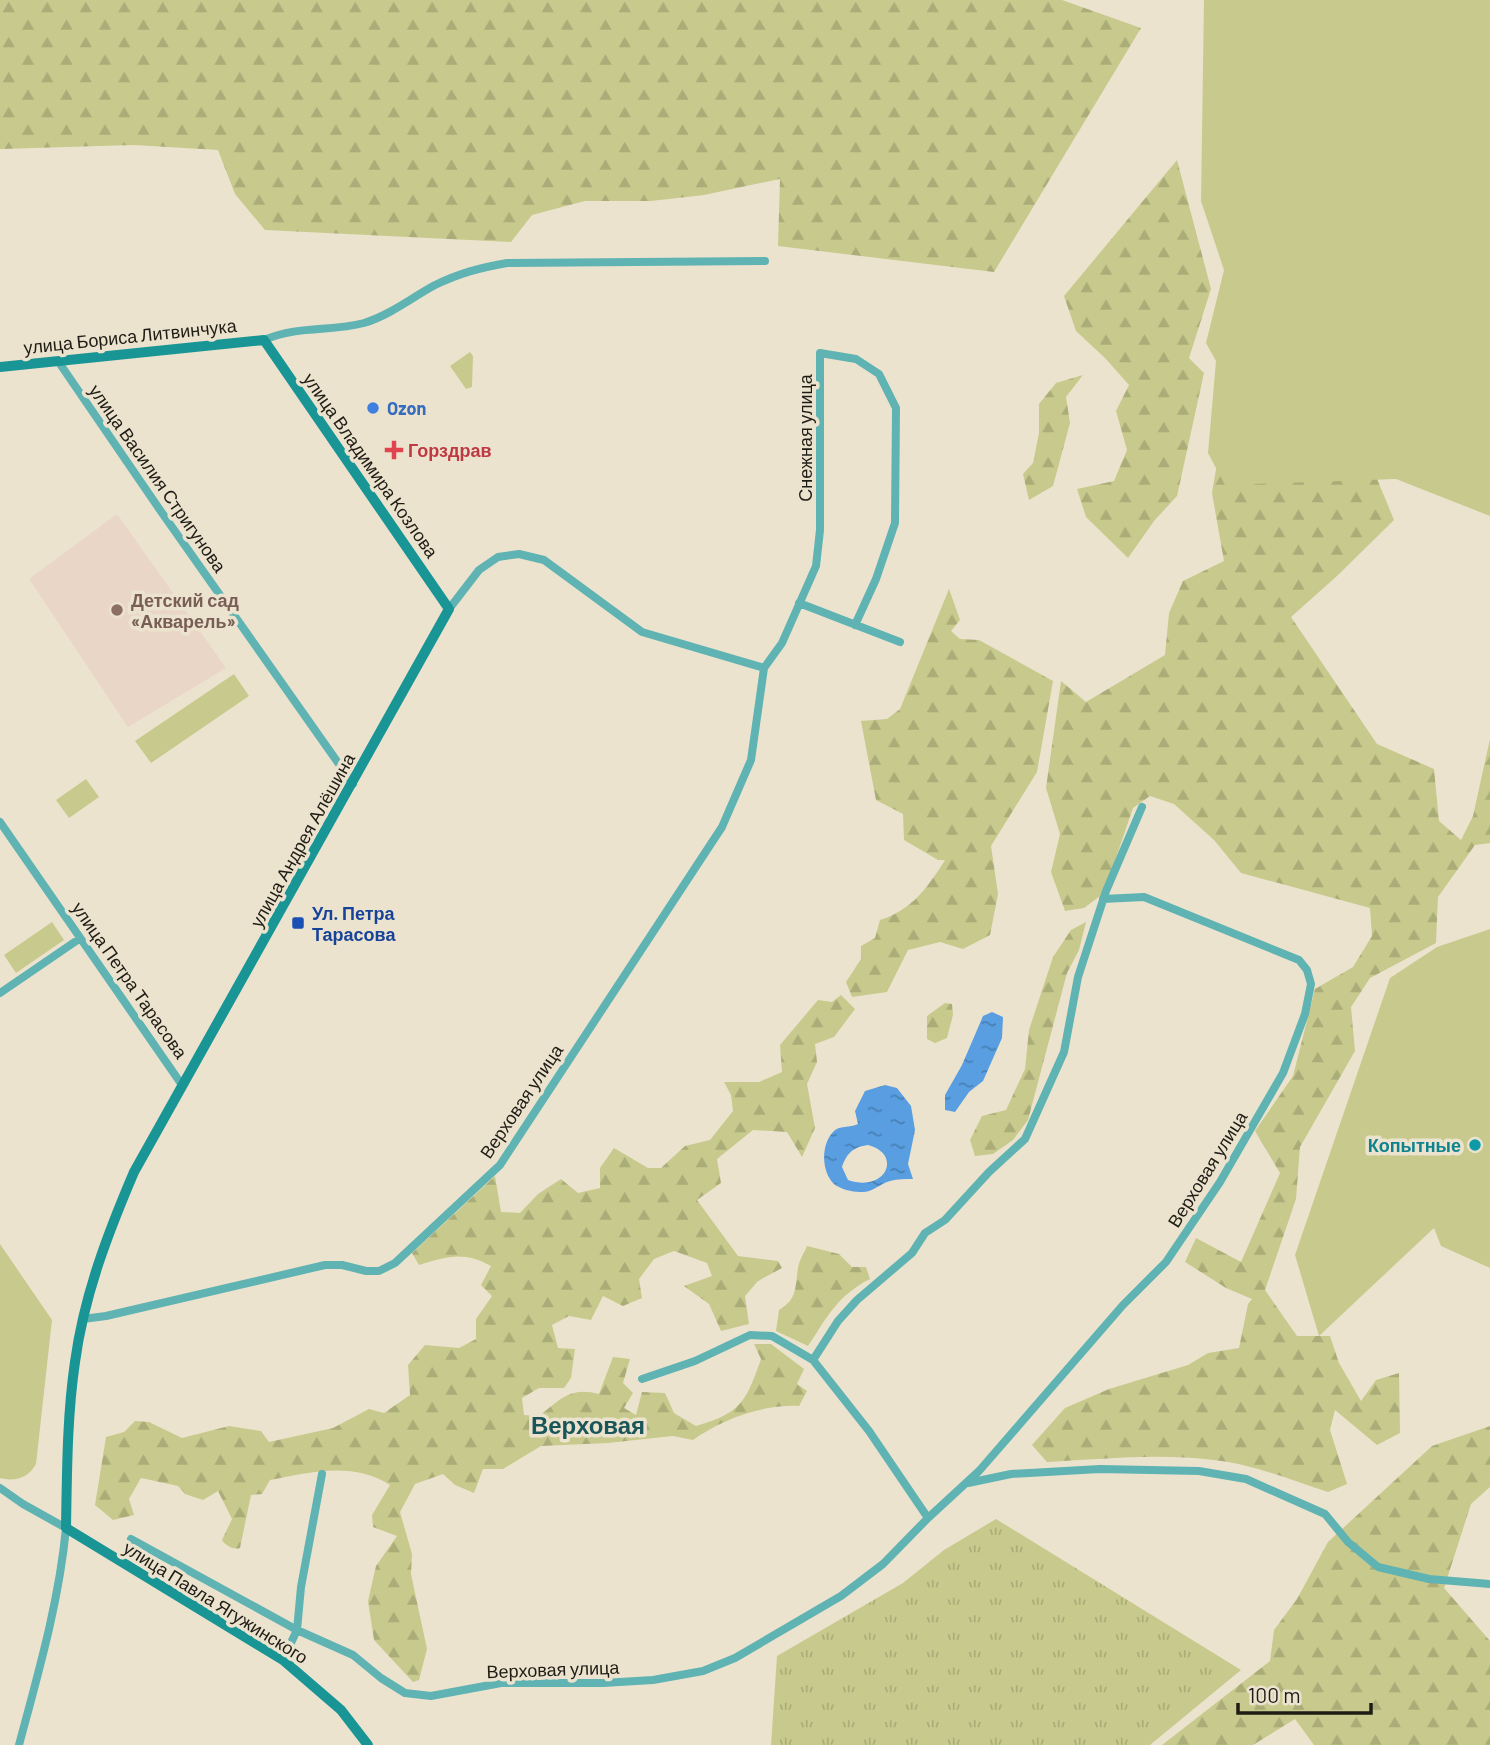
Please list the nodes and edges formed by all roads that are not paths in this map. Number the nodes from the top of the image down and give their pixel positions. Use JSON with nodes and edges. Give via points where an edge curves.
{"nodes":[{"id":1,"x":765,"y":261,"type":"dead end"},
{"id":2,"x":264,"y":340,"type":"junction"},
{"id":3,"x":58,"y":361,"type":"junction"},
{"id":4,"x":0,"y":368,"type":"edge"},
{"id":5,"x":799,"y":603,"type":"junction"},
{"id":6,"x":449,"y":610,"type":"junction"},
{"id":7,"x":855,"y":625,"type":"junction"},
{"id":8,"x":900,"y":642,"type":"dead end"},
{"id":9,"x":764,"y":668,"type":"junction"},
{"id":10,"x":353,"y":784,"type":"junction"},
{"id":11,"x":1142,"y":807,"type":"dead end"},
{"id":12,"x":0,"y":822,"type":"edge"},
{"id":13,"x":1103,"y":899,"type":"junction"},
{"id":14,"x":79,"y":939,"type":"junction"},
{"id":15,"x":0,"y":993,"type":"edge"},
{"id":16,"x":182,"y":1085,"type":"junction"},
{"id":17,"x":83,"y":1319,"type":"junction"},
{"id":18,"x":813,"y":1360,"type":"junction"},
{"id":19,"x":642,"y":1379,"type":"dead end"},
{"id":20,"x":322,"y":1474,"type":"dead end"},
{"id":21,"x":965,"y":1483,"type":"junction"},
{"id":22,"x":0,"y":1488,"type":"edge"},
{"id":23,"x":928,"y":1518,"type":"junction"},
{"id":24,"x":66,"y":1528,"type":"junction"},
{"id":25,"x":131,"y":1539,"type":"dead end"},
{"id":26,"x":1490,"y":1584,"type":"edge"},
{"id":27,"x":297,"y":1630,"type":"junction"},
{"id":28,"x":283,"y":1660,"type":"junction"},
{"id":29,"x":19,"y":1745,"type":"edge"},
{"id":30,"x":368,"y":1745,"type":"edge"}],
"edges":[{"from":1,"to":2,"type":"street","via":[[506,263],[470,269],[363,323],[283,332]]},
{"from":2,"to":3,"type":"street","name":"улица Бориса Литвинчука"},
{"from":2,"to":6,"type":"street","name":"улица Владимира Козлова"},
{"from":3,"to":4,"type":"street","name":"улица Бориса Литвинчука"},
{"from":3,"to":10,"type":"street","name":"улица Василия Стригунова"},
{"from":5,"to":7,"type":"street"},
{"from":5,"to":7,"type":"street","name":"Снежная улица","via":[[816,566],[820,530],[820,353],[840,355],[879,374],[897,408],[895,523]]},
{"from":5,"to":9,"type":"street","name":"Снежная улица","via":[[782,643]]},
{"from":6,"to":9,"type":"street","via":[[480,569],[498,557],[519,554],[544,560],[642,632]]},
{"from":6,"to":10,"type":"street","name":"улица Андрея Алёшина"},
{"from":7,"to":8,"type":"street"},
{"from":9,"to":17,"type":"street","name":"Верховая улица","via":[[751,760],[722,827],[500,1165],[395,1263],[379,1271],[325,1265]]},
{"from":10,"to":16,"type":"street","name":"улица Андрея Алёшина"},
{"from":11,"to":13,"type":"street"},
{"from":12,"to":14,"type":"street","name":"улица Петра Тарасова"},
{"from":13,"to":18,"type":"street","via":[[1078,977],[1064,1052],[1025,1139],[945,1220],[925,1233],[912,1253],[857,1300]]},
{"from":13,"to":21,"type":"street","name":"Верховая улица","via":[[1144,897],[1299,960],[1311,984],[1305,1014],[1283,1073],[1220,1182],[1166,1262]]},
{"from":14,"to":15,"type":"street"},
{"from":14,"to":16,"type":"street","name":"улица Петра Тарасова"},
{"from":16,"to":17,"type":"street","name":"улица Петра Тарасова","via":[[134,1172],[104,1243]]},
{"from":17,"to":24,"type":"street","name":"улица Петра Тарасова","via":[[75,1362]]},
{"from":18,"to":19,"type":"street","via":[[772,1336],[750,1335]]},
{"from":18,"to":23,"type":"street"},
{"from":20,"to":27,"type":"street"},
{"from":21,"to":23,"type":"street","name":"Верховая улица"},
{"from":21,"to":26,"type":"street","via":[[1011,1474],[1100,1469],[1199,1471],[1245,1479],[1325,1514],[1348,1542],[1378,1567],[1429,1579]]},
{"from":22,"to":24,"type":"street"},
{"from":23,"to":27,"type":"street","name":"Верховая улица","via":[[883,1564],[841,1595],[734,1658],[703,1671],[653,1680],[500,1683],[432,1696],[405,1693],[353,1655]]},
{"from":24,"to":28,"type":"street","name":"улица Павла Ягужинского"},
{"from":24,"to":29,"type":"street","via":[[51,1617]]},
{"from":25,"to":27,"type":"street","name":"Верховая улица"},
{"from":27,"to":28,"type":"street"},
{"from":28,"to":30,"type":"street","name":"улица Павла Ягужинского","via":[[341,1710]]}]}
